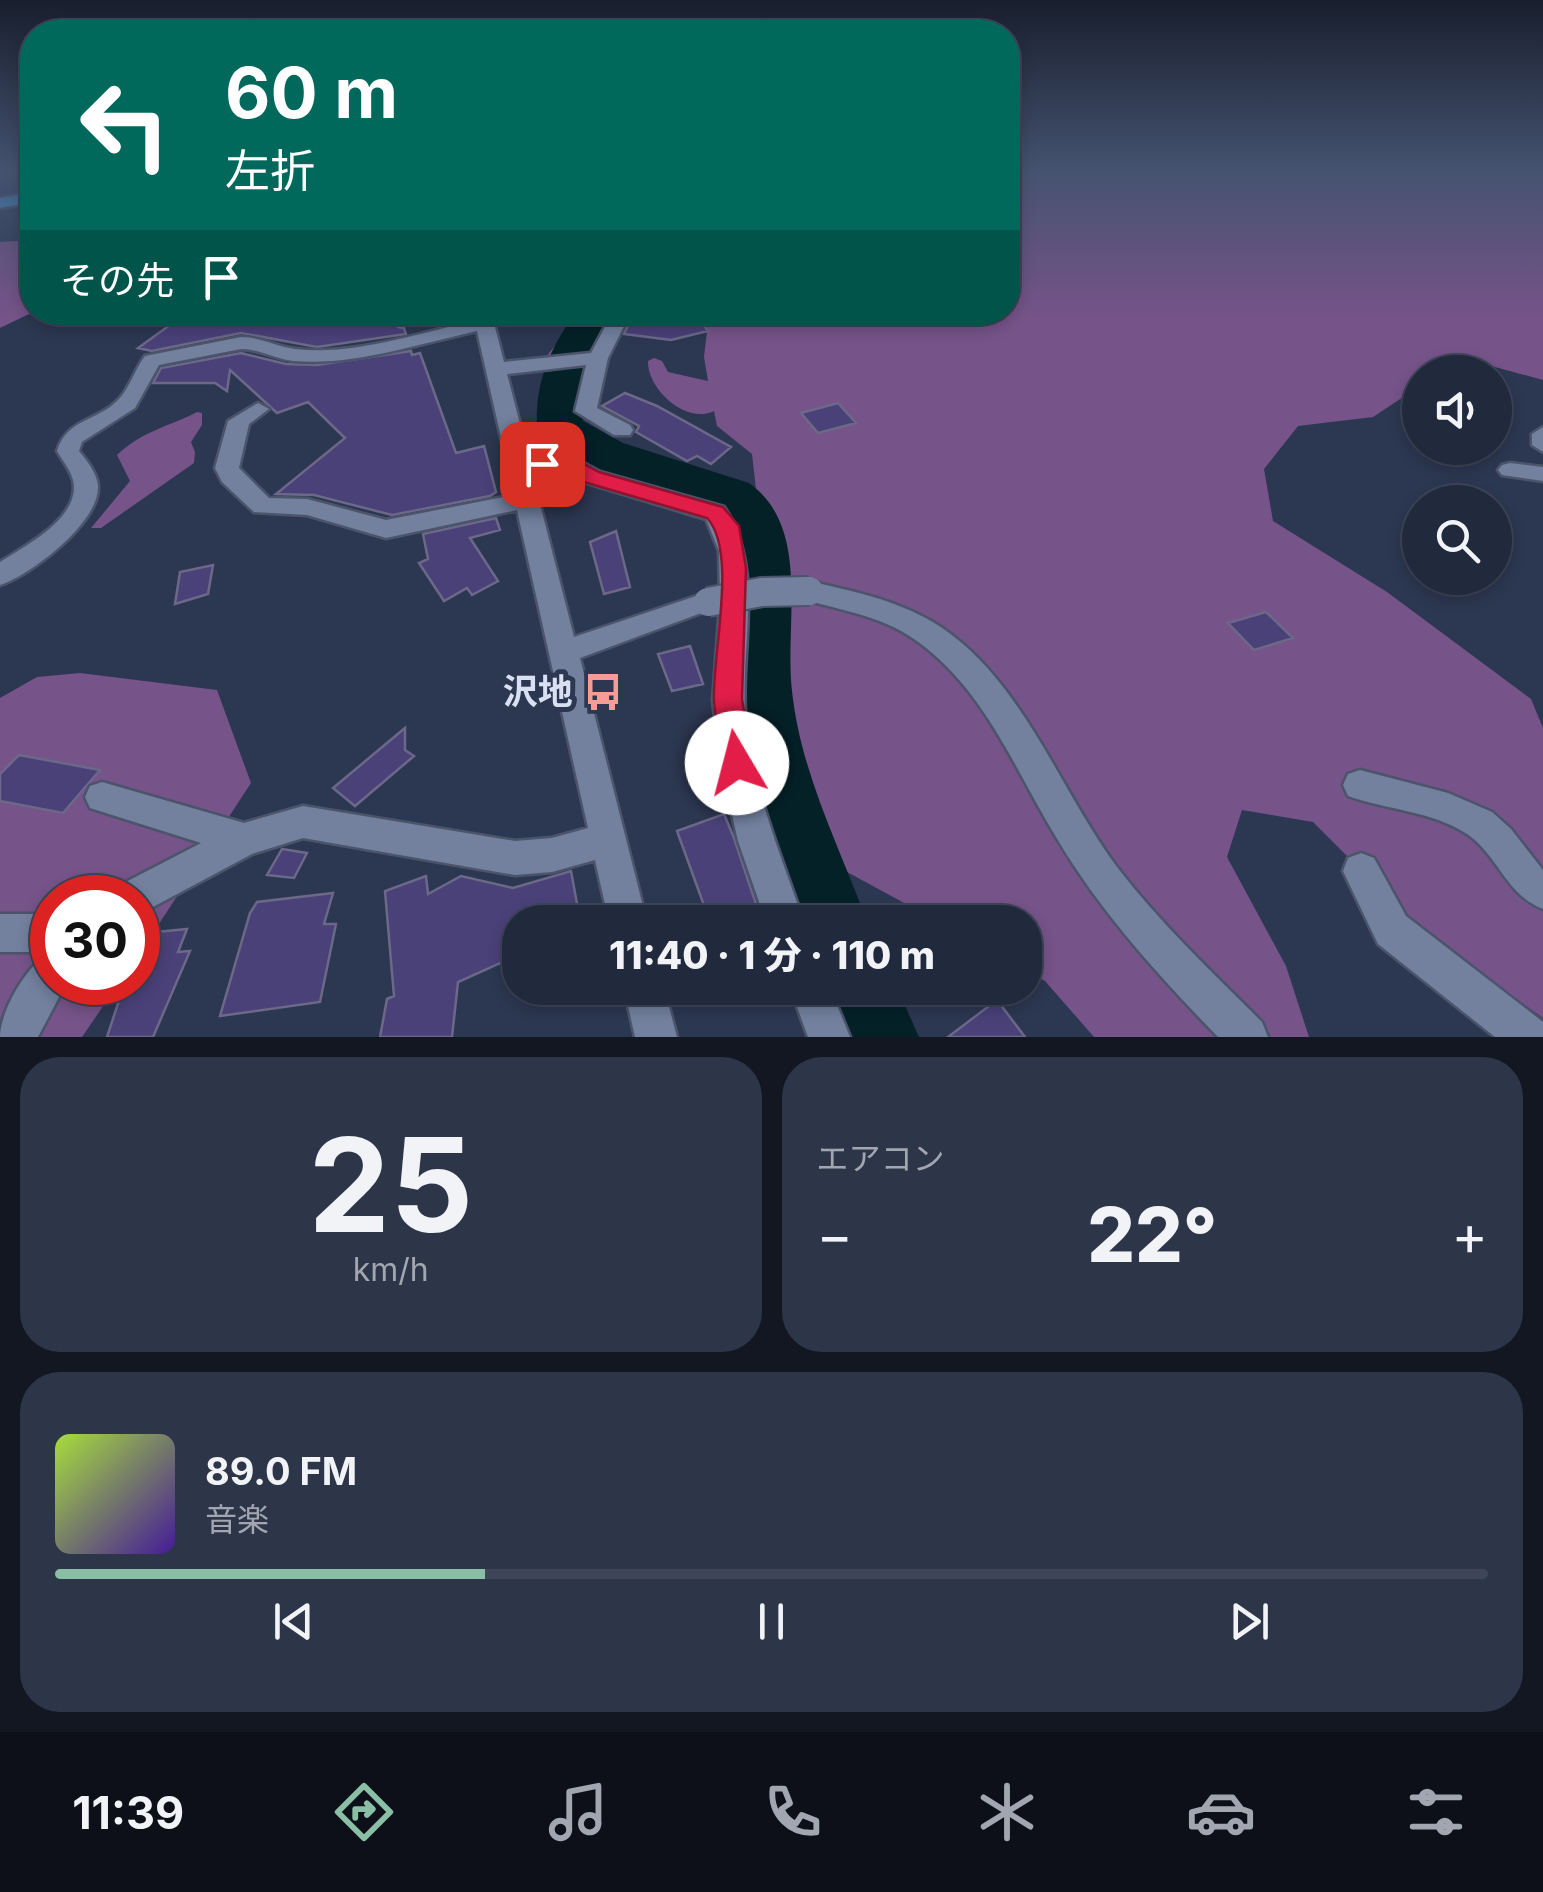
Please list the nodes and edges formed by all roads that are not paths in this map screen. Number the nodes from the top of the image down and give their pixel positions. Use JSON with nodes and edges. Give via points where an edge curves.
{"nodes":[{"id":1,"x":458,"y":325,"type":"edge"},
{"id":2,"x":486,"y":325,"type":"edge"},
{"id":3,"x":615,"y":325,"type":"edge"},
{"id":4,"x":598,"y":358,"type":"junction"},
{"id":5,"x":496,"y":369,"type":"junction"},
{"id":6,"x":258,"y":408,"type":"dead end"},
{"id":7,"x":622,"y":430,"type":"dead end"},
{"id":8,"x":1543,"y":434,"type":"edge"},
{"id":9,"x":1543,"y":445,"type":"edge"},
{"id":10,"x":520,"y":468,"type":"junction"},
{"id":11,"x":1510,"y":470,"type":"dead end"},
{"id":12,"x":1543,"y":474,"type":"edge"},
{"id":13,"x":527,"y":500,"type":"junction"},
{"id":14,"x":0,"y":575,"type":"edge"},
{"id":15,"x":563,"y":652,"type":"junction"},
{"id":16,"x":1360,"y":785,"type":"dead end"},
{"id":17,"x":102,"y":796,"type":"dead end"},
{"id":18,"x":244,"y":840,"type":"junction"},
{"id":19,"x":608,"y":840,"type":"junction"},
{"id":20,"x":1360,"y":871,"type":"dead end"},
{"id":21,"x":160,"y":884,"type":"edge"},
{"id":22,"x":1543,"y":891,"type":"edge"},
{"id":23,"x":624,"y":905,"type":"edge"},
{"id":24,"x":779,"y":905,"type":"edge"},
{"id":25,"x":0,"y":933,"type":"edge"},
{"id":26,"x":30,"y":933,"type":"edge"},
{"id":27,"x":33,"y":1005,"type":"edge"},
{"id":28,"x":648,"y":1005,"type":"edge"},
{"id":29,"x":817,"y":1005,"type":"edge"},
{"id":30,"x":15,"y":1037,"type":"edge"},
{"id":31,"x":656,"y":1037,"type":"edge"},
{"id":32,"x":829,"y":1037,"type":"edge"},
{"id":33,"x":1247,"y":1037,"type":"edge"},
{"id":34,"x":1528,"y":1037,"type":"edge"}],
"edges":[{"from":1,"to":14,"type":"street","via":[[348,354],[292,354],[240,342],[152,360],[126,405],[69,442],[87,489],[77,512]]},
{"from":2,"to":5,"type":"street"},
{"from":3,"to":4,"type":"street"},
{"from":4,"to":5,"type":"street"},
{"from":4,"to":7,"type":"street","via":[[586,411]]},
{"from":5,"to":10,"type":"street"},
{"from":6,"to":13,"type":"street","via":[[239,421],[226,468],[263,506],[324,510],[386,529]]},
{"from":8,"to":9,"type":"street"},
{"from":10,"to":13,"type":"street"},
{"from":10,"to":24,"type":"street","via":[[564,460],[592,477],[715,512],[728,526],[734,568],[728,699],[742,795]]},
{"from":11,"to":12,"type":"street"},
{"from":13,"to":15,"type":"street"},
{"from":15,"to":19,"type":"street"},
{"from":15,"to":33,"type":"street","bridge":true,"via":[[708,602],[762,592],[808,591],[870,604],[906,620],[976,673],[1103,879]]},
{"from":16,"to":22,"type":"street","via":[[1490,830],[1521,874]]},
{"from":17,"to":18,"type":"street"},
{"from":18,"to":19,"type":"street","via":[[303,822],[515,858]]},
{"from":18,"to":21,"type":"street"},
{"from":19,"to":23,"type":"street"},
{"from":20,"to":34,"type":"street","via":[[1392,930]]},
{"from":25,"to":26,"type":"street"},
{"from":27,"to":30,"type":"street"},
{"from":28,"to":31,"type":"street"},
{"from":29,"to":32,"type":"street"}]}
